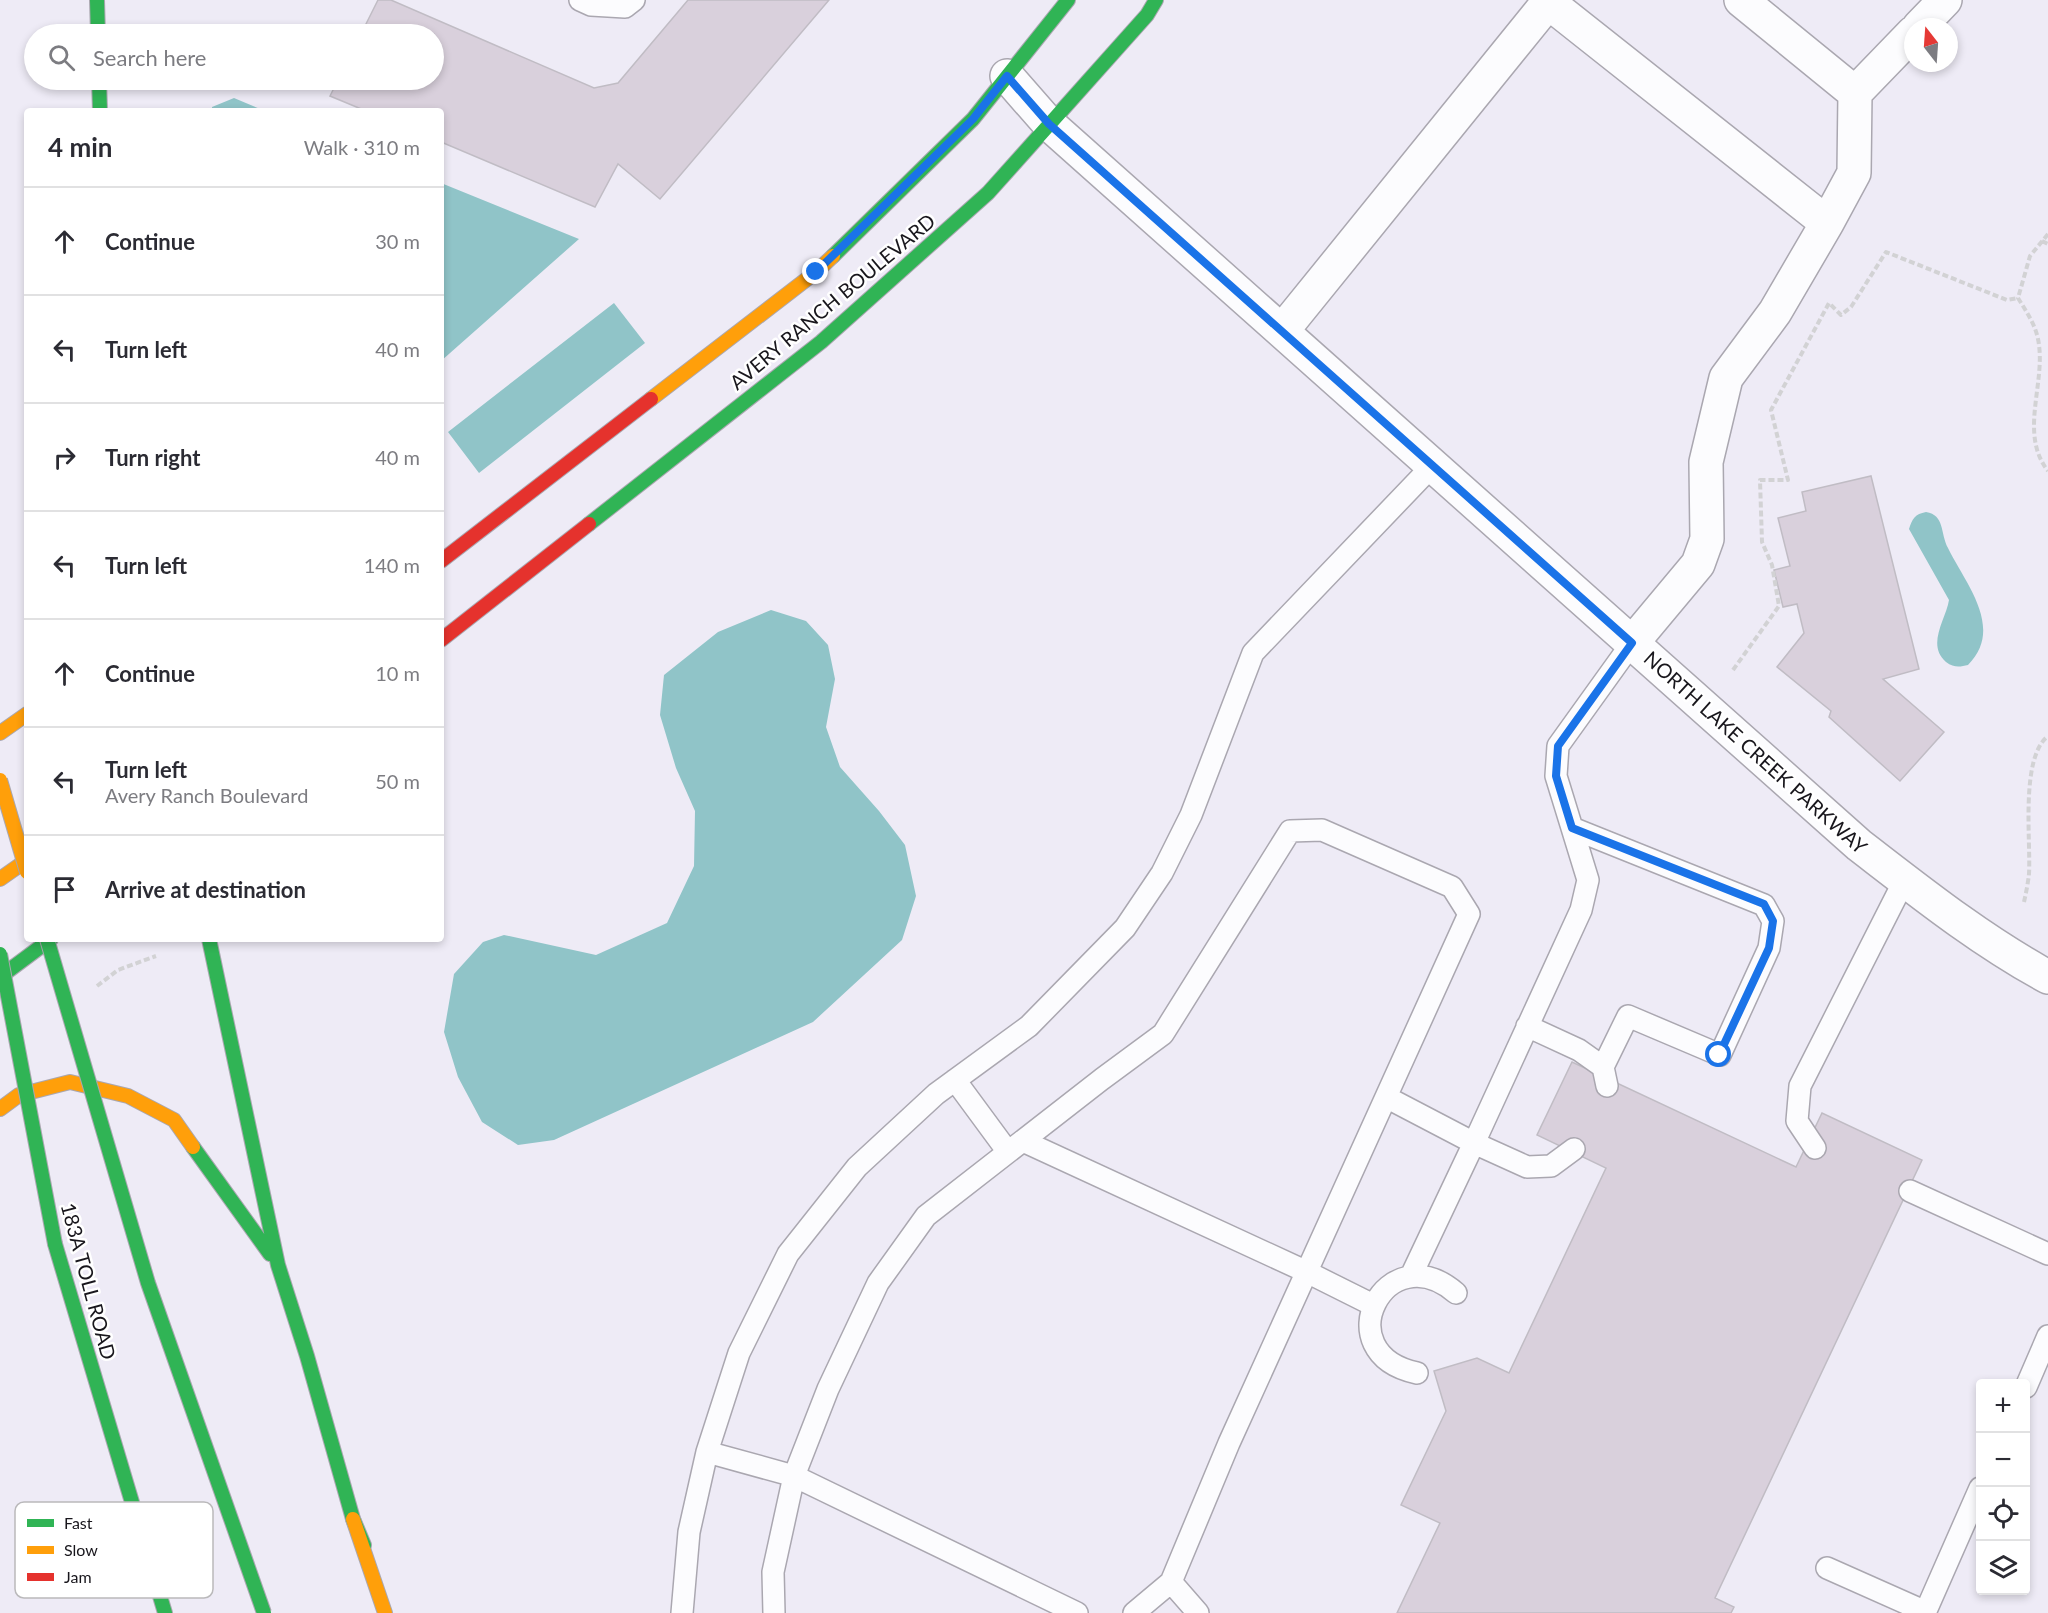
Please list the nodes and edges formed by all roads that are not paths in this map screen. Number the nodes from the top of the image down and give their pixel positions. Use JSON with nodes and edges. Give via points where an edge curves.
{"nodes":[{"id":1,"x":97,"y":0,"type":"edge"},
{"id":2,"x":580,"y":0,"type":"edge"},
{"id":3,"x":634,"y":0,"type":"edge"},
{"id":4,"x":1068,"y":0,"type":"edge"},
{"id":5,"x":1156,"y":0,"type":"edge"},
{"id":6,"x":1741,"y":0,"type":"edge"},
{"id":7,"x":1945,"y":0,"type":"edge"},
{"id":8,"x":1549,"y":1,"type":"edge"},
{"id":9,"x":1928,"y":18,"type":"edge"},
{"id":10,"x":98,"y":24,"type":"edge"},
{"id":11,"x":1904,"y":42,"type":"edge"},
{"id":12,"x":1007,"y":76,"type":"junction"},
{"id":13,"x":99,"y":90,"type":"edge"},
{"id":14,"x":1855,"y":93,"type":"junction"},
{"id":15,"x":100,"y":108,"type":"edge"},
{"id":16,"x":1049,"y":124,"type":"junction"},
{"id":17,"x":1827,"y":223,"type":"junction"},
{"id":18,"x":1282,"y":331,"type":"junction"},
{"id":19,"x":1433,"y":465,"type":"junction"},
{"id":20,"x":444,"y":559,"type":"edge"},
{"id":21,"x":444,"y":638,"type":"edge"},
{"id":22,"x":1632,"y":643,"type":"junction"},
{"id":23,"x":24,"y":716,"type":"edge"},
{"id":24,"x":0,"y":734,"type":"edge"},
{"id":25,"x":0,"y":780,"type":"edge"},
{"id":26,"x":1572,"y":828,"type":"junction"},
{"id":27,"x":24,"y":862,"type":"edge"},
{"id":28,"x":24,"y":862,"type":"edge"},
{"id":29,"x":0,"y":879,"type":"edge"},
{"id":30,"x":1904,"y":880,"type":"junction"},
{"id":31,"x":45,"y":942,"type":"edge"},
{"id":32,"x":50,"y":942,"type":"edge"},
{"id":33,"x":210,"y":942,"type":"edge"},
{"id":34,"x":0,"y":954,"type":"edge"},
{"id":35,"x":0,"y":977,"type":"edge"},
{"id":36,"x":2048,"y":977,"type":"edge"},
{"id":37,"x":1527,"y":1026,"type":"junction"},
{"id":38,"x":955,"y":1080,"type":"junction"},
{"id":39,"x":1386,"y":1097,"type":"junction"},
{"id":40,"x":0,"y":1109,"type":"edge"},
{"id":41,"x":1474,"y":1143,"type":"junction"},
{"id":42,"x":1015,"y":1146,"type":"junction"},
{"id":43,"x":1815,"y":1148,"type":"dead end"},
{"id":44,"x":1574,"y":1149,"type":"dead end"},
{"id":45,"x":1910,"y":1191,"type":"dead end"},
{"id":46,"x":2048,"y":1254,"type":"edge"},
{"id":47,"x":278,"y":1265,"type":"junction"},
{"id":48,"x":1307,"y":1272,"type":"junction"},
{"id":49,"x":1411,"y":1276,"type":"junction"},
{"id":50,"x":1456,"y":1293,"type":"dead end"},
{"id":51,"x":1373,"y":1305,"type":"junction"},
{"id":52,"x":2048,"y":1336,"type":"edge"},
{"id":53,"x":1417,"y":1373,"type":"dead end"},
{"id":54,"x":2029,"y":1379,"type":"edge"},
{"id":55,"x":707,"y":1452,"type":"junction"},
{"id":56,"x":794,"y":1476,"type":"junction"},
{"id":57,"x":1976,"y":1497,"type":"edge"},
{"id":58,"x":132,"y":1502,"type":"edge"},
{"id":59,"x":353,"y":1519,"type":"junction"},
{"id":60,"x":1827,"y":1568,"type":"dead end"},
{"id":61,"x":1171,"y":1582,"type":"junction"},
{"id":62,"x":161,"y":1598,"type":"edge"},
{"id":63,"x":1925,"y":1612,"type":"edge"},
{"id":64,"x":165,"y":1613,"type":"edge"},
{"id":65,"x":264,"y":1613,"type":"edge"},
{"id":66,"x":385,"y":1613,"type":"edge"},
{"id":67,"x":392,"y":1613,"type":"edge"},
{"id":68,"x":682,"y":1613,"type":"edge"},
{"id":69,"x":774,"y":1613,"type":"edge"},
{"id":70,"x":1077,"y":1613,"type":"edge"},
{"id":71,"x":1134,"y":1613,"type":"edge"},
{"id":72,"x":1198,"y":1613,"type":"edge"}],
"edges":[{"from":1,"to":10,"type":"main road"},
{"from":2,"to":3,"type":"lane","via":[[591,5],[625,7]]},
{"from":4,"to":12,"type":"main road","name":"AVERY RANCH BOULEVARD"},
{"from":5,"to":16,"type":"main road","name":"AVERY RANCH BOULEVARD"},
{"from":6,"to":14,"type":"street"},
{"from":7,"to":9,"type":"street"},
{"from":8,"to":17,"type":"street"},
{"from":8,"to":18,"type":"street"},
{"from":11,"to":14,"type":"street"},
{"from":12,"to":16,"type":"street","name":"NORTH LAKE CREEK PARKWAY"},
{"from":12,"to":20,"type":"main road","name":"AVERY RANCH BOULEVARD","via":[[973,119],[816,272]]},
{"from":13,"to":15,"type":"main road"},
{"from":14,"to":17,"type":"street","via":[[1854,173]]},
{"from":16,"to":18,"type":"street","name":"NORTH LAKE CREEK PARKWAY"},
{"from":16,"to":21,"type":"main road","name":"AVERY RANCH BOULEVARD","via":[[988,193],[821,342]]},
{"from":17,"to":22,"type":"street","via":[[1776,312],[1726,378],[1706,462],[1707,539],[1698,564]]},
{"from":18,"to":19,"type":"street","name":"NORTH LAKE CREEK PARKWAY"},
{"from":19,"to":22,"type":"street","name":"NORTH LAKE CREEK PARKWAY"},
{"from":19,"to":38,"type":"lane","via":[[1253,653],[1191,815],[1162,873],[1125,928],[1029,1026]]},
{"from":22,"to":26,"type":"lane","via":[[1558,746],[1556,776]]},
{"from":22,"to":30,"type":"street","name":"NORTH LAKE CREEK PARKWAY","via":[[1859,845]]},
{"from":23,"to":24,"type":"main road"},
{"from":25,"to":27,"type":"main road","bridge":true},
{"from":26,"to":37,"type":"lane","via":[[1588,880],[1581,910]]},
{"from":26,"to":37,"type":"lane","via":[[1764,904],[1773,921],[1769,948],[1719,1055],[1628,1016],[1605,1077],[1579,1050]]},
{"from":28,"to":29,"type":"main road"},
{"from":30,"to":36,"type":"street","name":"NORTH LAKE CREEK PARKWAY","via":[[2014,959]]},
{"from":30,"to":43,"type":"lane","via":[[1800,1086],[1797,1121]]},
{"from":31,"to":35,"type":"main road"},
{"from":32,"to":65,"type":"main road","bridge":true,"via":[[148,1283]]},
{"from":33,"to":47,"type":"main road"},
{"from":34,"to":58,"type":"main road","name":"183A TOLL ROAD","bridge":true,"via":[[55,1244]]},
{"from":37,"to":41,"type":"lane"},
{"from":38,"to":42,"type":"lane"},
{"from":38,"to":55,"type":"lane","via":[[857,1167],[788,1254],[739,1353]]},
{"from":39,"to":41,"type":"lane"},
{"from":39,"to":42,"type":"lane","via":[[1469,915],[1452,887],[1322,830],[1290,831],[1163,1034]]},
{"from":39,"to":48,"type":"lane"},
{"from":40,"to":47,"type":"main road","via":[[19,1095],[70,1082],[128,1096],[174,1120]]},
{"from":41,"to":44,"type":"lane","via":[[1527,1167],[1551,1166]]},
{"from":41,"to":49,"type":"lane"},
{"from":42,"to":48,"type":"lane"},
{"from":42,"to":56,"type":"lane","via":[[927,1216],[878,1283],[828,1389]]},
{"from":45,"to":46,"type":"lane"},
{"from":47,"to":59,"type":"main road"},
{"from":48,"to":51,"type":"lane"},
{"from":48,"to":61,"type":"lane"},
{"from":49,"to":50,"type":"lane","via":[[1428,1276],[1444,1282]]},
{"from":49,"to":51,"type":"lane","via":[[1395,1281]]},
{"from":51,"to":53,"type":"lane","via":[[1371,1336],[1377,1350],[1387,1362]]},
{"from":52,"to":54,"type":"lane"},
{"from":55,"to":56,"type":"lane"},
{"from":55,"to":68,"type":"lane","via":[[689,1532]]},
{"from":56,"to":69,"type":"lane","via":[[773,1572]]},
{"from":56,"to":70,"type":"lane"},
{"from":57,"to":63,"type":"lane"},
{"from":59,"to":66,"type":"main road"},
{"from":59,"to":67,"type":"main road"},
{"from":60,"to":63,"type":"lane"},
{"from":61,"to":71,"type":"lane"},
{"from":61,"to":72,"type":"lane"},
{"from":62,"to":64,"type":"main road","name":"183A TOLL ROAD","bridge":true}]}
